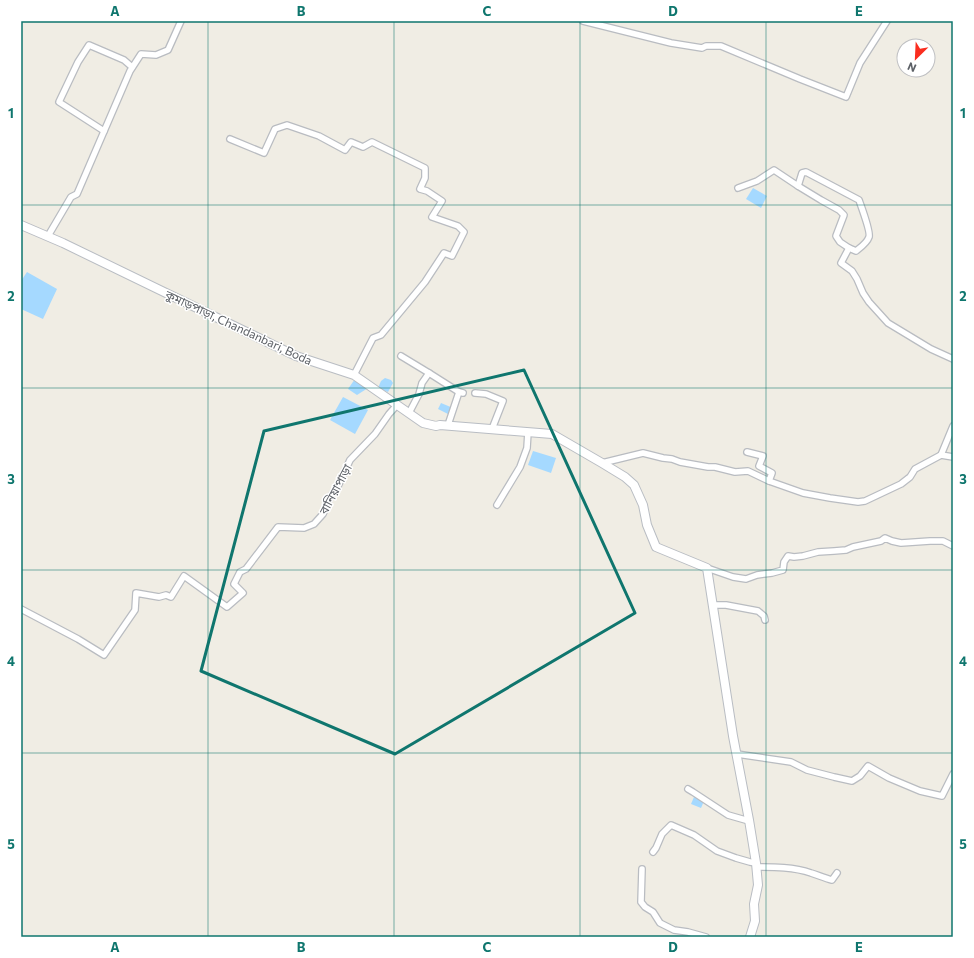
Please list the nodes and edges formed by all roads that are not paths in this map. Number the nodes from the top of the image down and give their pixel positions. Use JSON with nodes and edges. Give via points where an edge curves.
{"nodes":[{"id":1,"x":181,"y":21,"type":"edge"},
{"id":2,"x":582,"y":21,"type":"edge"},
{"id":3,"x":887,"y":21,"type":"edge"},
{"id":4,"x":132,"y":66,"type":"junction"},
{"id":5,"x":104,"y":131,"type":"junction"},
{"id":6,"x":230,"y":139,"type":"dead end"},
{"id":7,"x":798,"y":186,"type":"junction"},
{"id":8,"x":738,"y":188,"type":"dead end"},
{"id":9,"x":21,"y":225,"type":"edge"},
{"id":10,"x":48,"y":236,"type":"junction"},
{"id":11,"x":848,"y":248,"type":"junction"},
{"id":12,"x":401,"y":356,"type":"dead end"},
{"id":13,"x":953,"y":359,"type":"edge"},
{"id":14,"x":429,"y":373,"type":"junction"},
{"id":15,"x":354,"y":375,"type":"junction"},
{"id":16,"x":475,"y":392,"type":"dead end"},
{"id":17,"x":397,"y":404,"type":"junction"},
{"id":18,"x":409,"y":413,"type":"junction"},
{"id":19,"x":448,"y":426,"type":"junction"},
{"id":20,"x":953,"y":426,"type":"edge"},
{"id":21,"x":492,"y":429,"type":"junction"},
{"id":22,"x":528,"y":432,"type":"junction"},
{"id":23,"x":747,"y":452,"type":"dead end"},
{"id":24,"x":941,"y":455,"type":"junction"},
{"id":25,"x":953,"y":456,"type":"edge"},
{"id":26,"x":602,"y":463,"type":"junction"},
{"id":27,"x":768,"y":481,"type":"junction"},
{"id":28,"x":497,"y":505,"type":"dead end"},
{"id":29,"x":953,"y":546,"type":"edge"},
{"id":30,"x":707,"y":568,"type":"junction"},
{"id":31,"x":713,"y":605,"type":"junction"},
{"id":32,"x":21,"y":609,"type":"edge"},
{"id":33,"x":765,"y":620,"type":"dead end"},
{"id":34,"x":737,"y":754,"type":"junction"},
{"id":35,"x":953,"y":774,"type":"edge"},
{"id":36,"x":688,"y":789,"type":"dead end"},
{"id":37,"x":749,"y":821,"type":"junction"},
{"id":38,"x":653,"y":852,"type":"dead end"},
{"id":39,"x":756,"y":865,"type":"junction"},
{"id":40,"x":642,"y":869,"type":"dead end"},
{"id":41,"x":837,"y":873,"type":"dead end"},
{"id":42,"x":706,"y":937,"type":"edge"},
{"id":43,"x":750,"y":937,"type":"edge"}],
"edges":[{"from":1,"to":4,"type":"street","via":[[168,50],[156,55],[141,54]]},
{"from":2,"to":3,"type":"street","via":[[686,46],[721,46],[846,97],[860,63]]},
{"from":4,"to":5,"type":"street"},
{"from":4,"to":5,"type":"street","via":[[89,45],[59,102]]},
{"from":5,"to":10,"type":"street","via":[[76,194],[71,197]]},
{"from":6,"to":15,"type":"street","via":[[264,153],[275,128],[287,125],[319,136],[345,150],[351,142],[364,147],[372,142],[425,168],[425,178],[420,189],[442,201],[432,217],[458,226],[464,232],[452,256],[444,253],[425,282],[381,335],[373,338]]},
{"from":7,"to":8,"type":"street","via":[[774,170],[757,181]]},
{"from":7,"to":11,"type":"street","via":[[844,215],[836,236]]},
{"from":7,"to":11,"type":"street","via":[[802,173],[806,172],[859,200],[870,236],[856,251]]},
{"from":9,"to":10,"type":"street","name":"কুমাড়পাড়া, Chandanbari, Boda"},
{"from":10,"to":15,"type":"street","name":"কুমাড়পাড়া, Chandanbari, Boda","via":[[296,356]]},
{"from":11,"to":13,"type":"street","via":[[841,263],[852,271],[869,302],[888,323]]},
{"from":12,"to":14,"type":"street"},
{"from":14,"to":18,"type":"street"},
{"from":14,"to":19,"type":"street","via":[[461,393]]},
{"from":15,"to":17,"type":"street","name":"কুমাড়পাড়া, Chandanbari, Boda"},
{"from":16,"to":21,"type":"street","via":[[503,401]]},
{"from":17,"to":18,"type":"street","name":"কুমাড়পাড়া, Chandanbari, Boda"},
{"from":17,"to":32,"type":"street","name":"বানিয়াপাড়া","via":[[375,434],[350,460],[323,514],[314,524],[304,528],[278,527],[246,569],[240,572],[234,584],[243,593],[227,607],[184,576],[171,598],[166,595],[159,597],[136,593],[135,610],[104,655]]},
{"from":18,"to":19,"type":"street","name":"কুমাড়পাড়া, Chandanbari, Boda","via":[[423,423]]},
{"from":19,"to":21,"type":"street","name":"কুমাড়পাড়া, Chandanbari, Boda"},
{"from":20,"to":24,"type":"street"},
{"from":21,"to":22,"type":"street","name":"কুমাড়পাড়া, Chandanbari, Boda"},
{"from":22,"to":26,"type":"street","name":"কুমাড়পাড়া, Chandanbari, Boda","via":[[552,434]]},
{"from":22,"to":28,"type":"street","via":[[527,448],[520,467]]},
{"from":23,"to":27,"type":"street","via":[[763,456],[759,466],[772,473]]},
{"from":24,"to":25,"type":"street"},
{"from":24,"to":27,"type":"street","via":[[915,468],[910,477],[901,484],[865,501],[803,493]]},
{"from":26,"to":27,"type":"street","via":[[643,453],[735,472],[748,471]]},
{"from":26,"to":30,"type":"street","name":"কুমাড়পাড়া, Chandanbari, Boda","via":[[634,485],[656,548]]},
{"from":29,"to":30,"type":"street","via":[[943,541],[901,543],[886,538],[846,550],[788,556],[783,570],[746,579]]},
{"from":30,"to":31,"type":"street"},
{"from":31,"to":33,"type":"street","via":[[758,611]]},
{"from":31,"to":34,"type":"street"},
{"from":34,"to":35,"type":"street","via":[[790,762],[806,770],[852,781],[868,766],[920,791],[942,796]]},
{"from":34,"to":37,"type":"street"},
{"from":36,"to":37,"type":"street","via":[[728,815]]},
{"from":37,"to":39,"type":"street"},
{"from":38,"to":39,"type":"street","via":[[662,834],[671,825],[694,835],[717,851]]},
{"from":39,"to":41,"type":"street","via":[[810,872],[832,880]]},
{"from":39,"to":43,"type":"street","via":[[758,885],[754,904],[755,921]]},
{"from":40,"to":42,"type":"street","via":[[641,902],[653,912],[660,923],[674,930]]}]}
